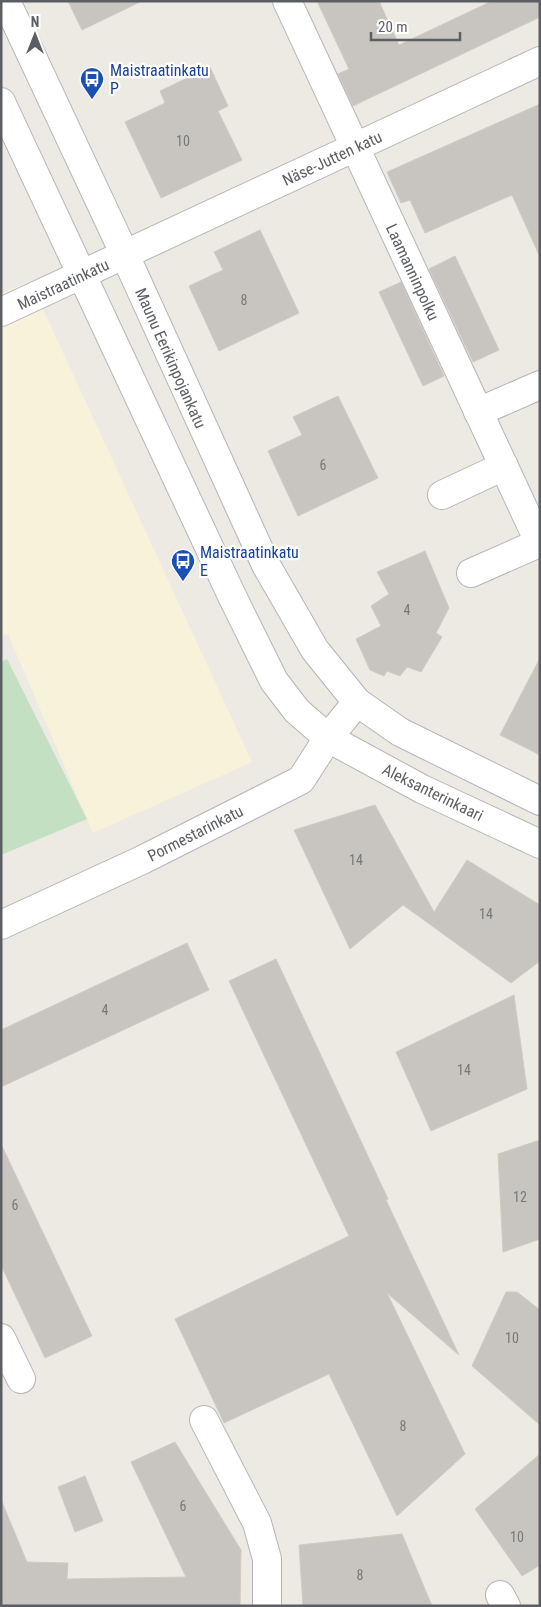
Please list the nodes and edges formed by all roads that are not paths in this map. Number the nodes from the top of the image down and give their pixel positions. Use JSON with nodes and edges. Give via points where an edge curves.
{"nodes":[{"id":1,"x":6,"y":1,"type":"edge"},
{"id":2,"x":287,"y":1,"type":"edge"},
{"id":3,"x":540,"y":61,"type":"edge"},
{"id":4,"x":1,"y":102,"type":"edge"},
{"id":5,"x":354,"y":148,"type":"junction"},
{"id":6,"x":124,"y":255,"type":"junction"},
{"id":7,"x":82,"y":274,"type":"junction"},
{"id":8,"x":1,"y":312,"type":"edge"},
{"id":9,"x":540,"y":385,"type":"edge"},
{"id":10,"x":478,"y":412,"type":"junction"},
{"id":11,"x":504,"y":466,"type":"junction"},
{"id":12,"x":442,"y":495,"type":"dead end"},
{"id":13,"x":540,"y":543,"type":"edge"},
{"id":14,"x":471,"y":573,"type":"dead end"},
{"id":15,"x":357,"y":702,"type":"junction"},
{"id":16,"x":328,"y":738,"type":"junction"},
{"id":17,"x":540,"y":801,"type":"edge"},
{"id":18,"x":540,"y":844,"type":"edge"},
{"id":19,"x":1,"y":925,"type":"edge"},
{"id":20,"x":1,"y":1338,"type":"edge"},
{"id":21,"x":21,"y":1379,"type":"dead end"},
{"id":22,"x":204,"y":1420,"type":"dead end"},
{"id":23,"x":267,"y":1606,"type":"edge"}],
"edges":[{"from":1,"to":6,"type":"street","name":"Maunu Eerikinpojankatu"},
{"from":2,"to":5,"type":"street","name":"Laamanninpolku"},
{"from":3,"to":5,"type":"street","name":"Näse-Jutten katu"},
{"from":4,"to":7,"type":"street"},
{"from":5,"to":6,"type":"street","name":"Näse-Jutten katu"},
{"from":5,"to":10,"type":"street","name":"Laamanninpolku"},
{"from":6,"to":7,"type":"street","name":"Maistraatinkatu"},
{"from":6,"to":15,"type":"street","name":"Maunu Eerikinpojankatu","via":[[266,566],[315,650]]},
{"from":7,"to":8,"type":"street","name":"Maistraatinkatu"},
{"from":7,"to":16,"type":"street","via":[[270,674],[297,711]]},
{"from":9,"to":10,"type":"street"},
{"from":10,"to":11,"type":"street","name":"Laamanninpolku"},
{"from":11,"to":12,"type":"street"},
{"from":11,"to":13,"type":"street","name":"Laamanninpolku"},
{"from":13,"to":14,"type":"street"},
{"from":15,"to":16,"type":"street","name":"Pormestarinkatu"},
{"from":15,"to":17,"type":"street","via":[[400,732]]},
{"from":16,"to":18,"type":"street","name":"Aleksanterinkaari","via":[[422,789]]},
{"from":16,"to":19,"type":"street","name":"Pormestarinkatu","via":[[301,780],[142,860]]},
{"from":20,"to":21,"type":"street"},
{"from":22,"to":23,"type":"street","via":[[257,1523],[267,1559]]}]}
